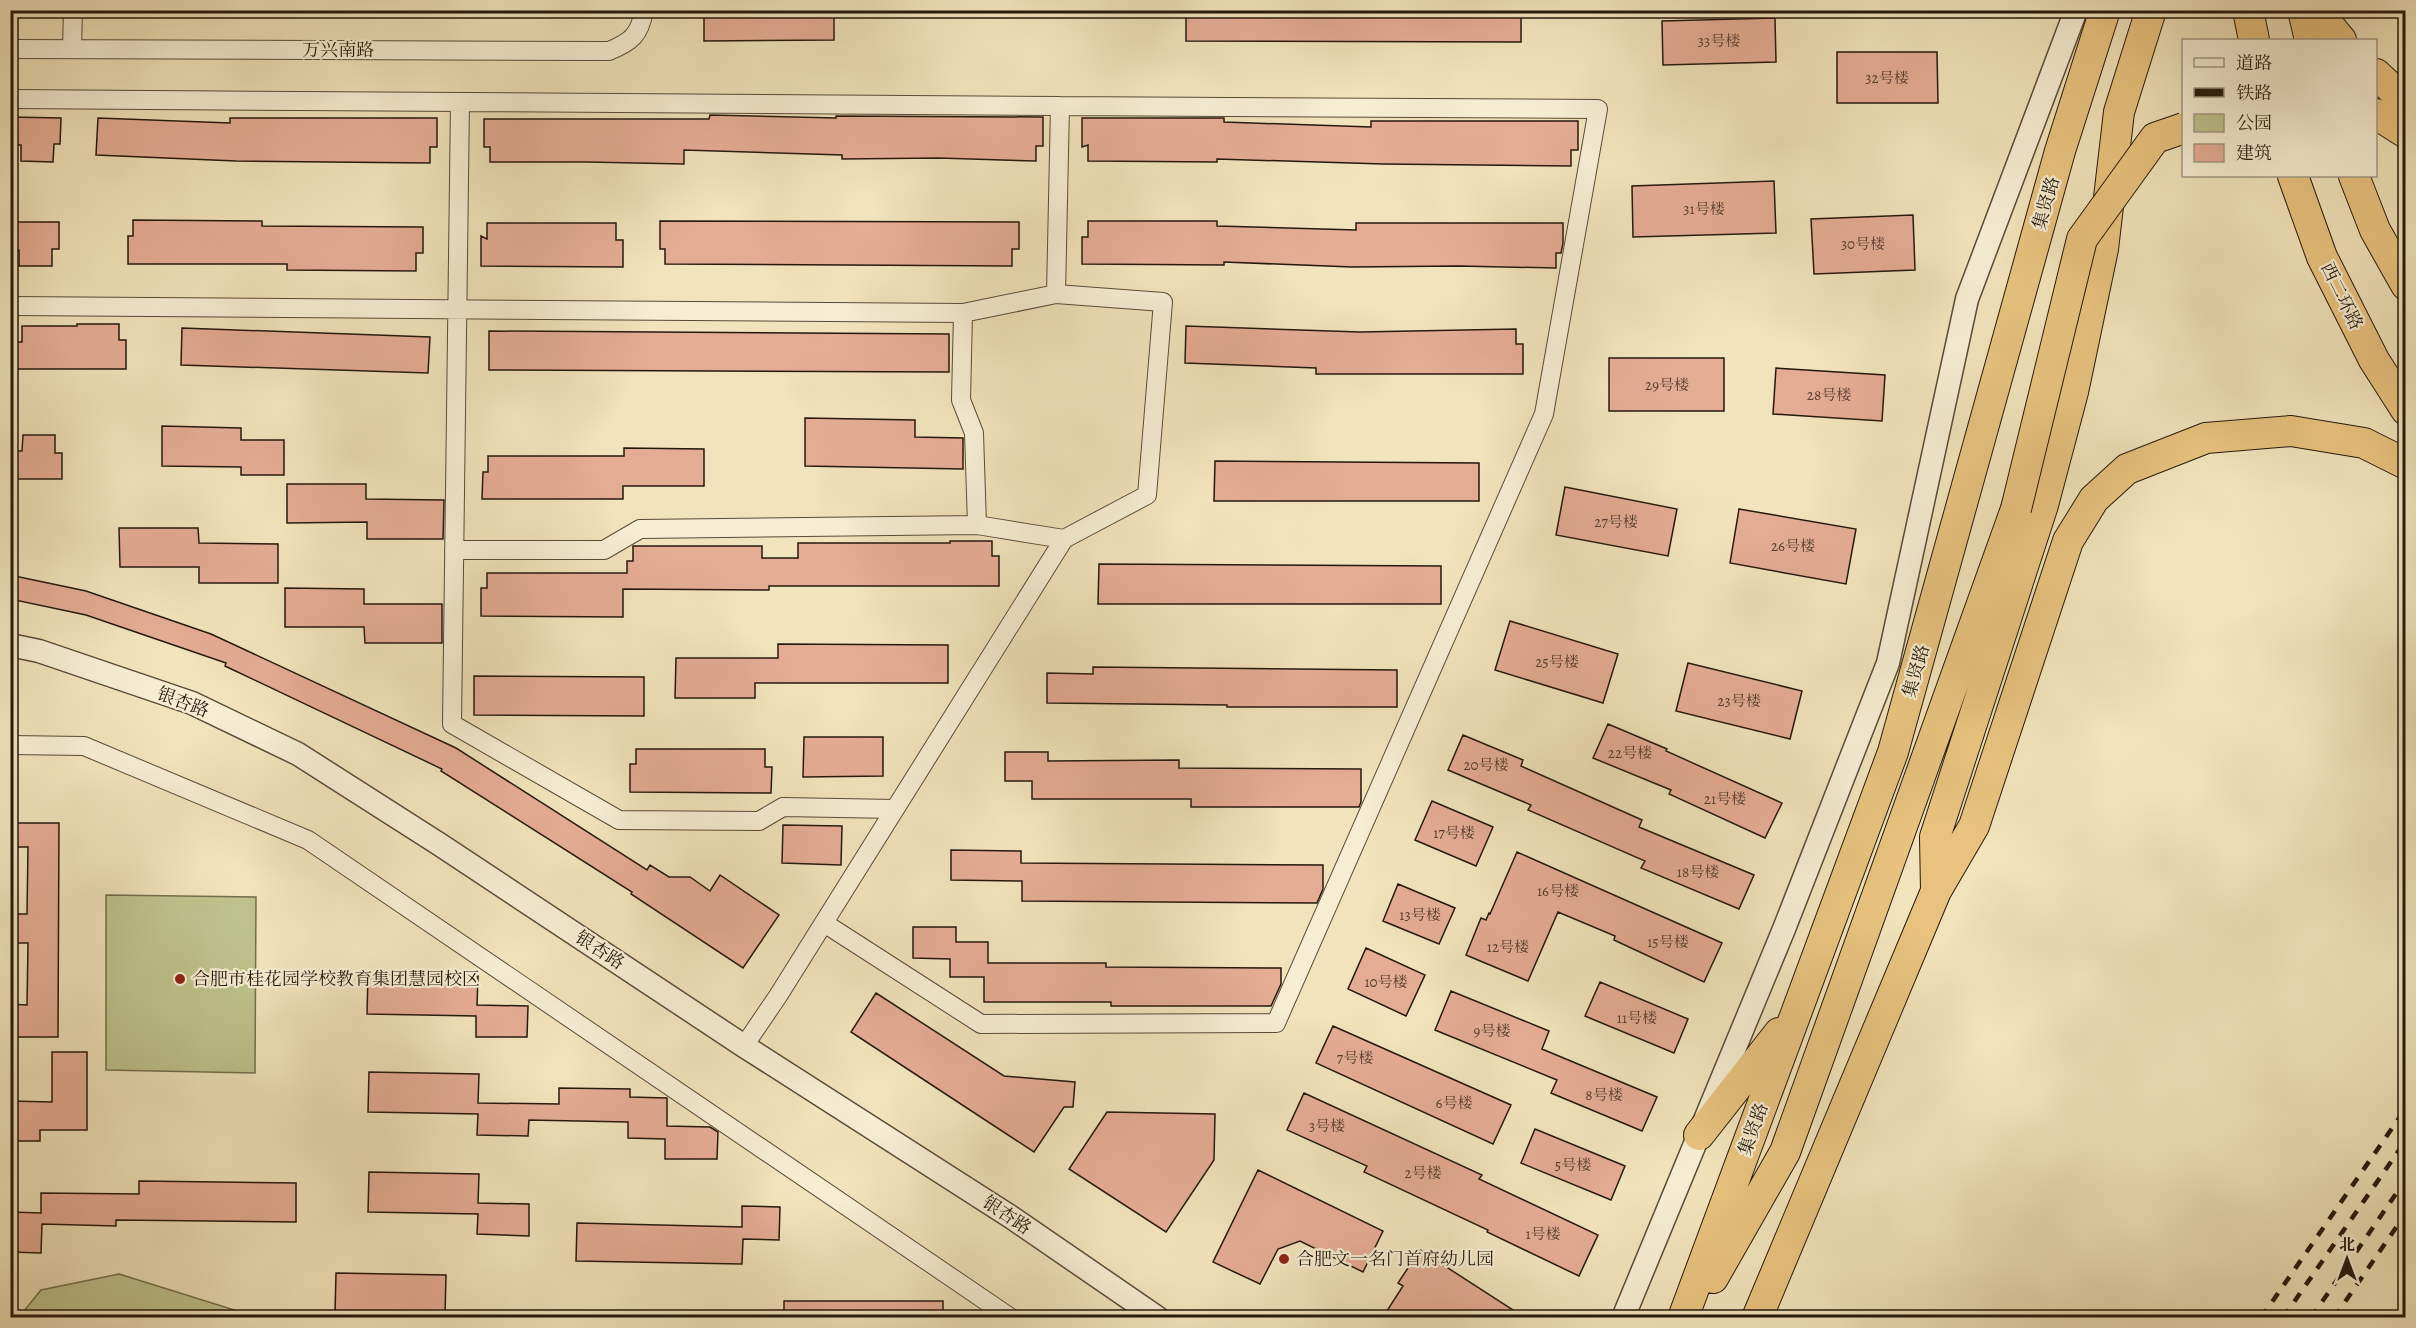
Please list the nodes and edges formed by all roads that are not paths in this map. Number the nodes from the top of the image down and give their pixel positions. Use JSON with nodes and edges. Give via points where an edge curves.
{"nodes":[{"id":1,"x":73,"y":10,"type":"edge"},
{"id":2,"x":644,"y":10,"type":"edge"},
{"id":3,"x":2076,"y":10,"type":"edge"},
{"id":4,"x":2105,"y":10,"type":"edge"},
{"id":5,"x":2151,"y":10,"type":"edge"},
{"id":6,"x":2248,"y":10,"type":"edge"},
{"id":7,"x":2303,"y":10,"type":"edge"},
{"id":8,"x":2316,"y":10,"type":"edge"},
{"id":9,"x":2253,"y":39,"type":"edge"},
{"id":10,"x":2310,"y":39,"type":"edge"},
{"id":11,"x":2340,"y":39,"type":"edge"},
{"id":12,"x":10,"y":49,"type":"edge"},
{"id":13,"x":72,"y":49,"type":"junction"},
{"id":14,"x":2377,"y":75,"type":"edge"},
{"id":15,"x":10,"y":99,"type":"edge"},
{"id":16,"x":460,"y":102,"type":"junction"},
{"id":17,"x":2406,"y":102,"type":"edge"},
{"id":18,"x":1060,"y":106,"type":"junction"},
{"id":19,"x":2377,"y":115,"type":"edge"},
{"id":20,"x":2182,"y":129,"type":"edge"},
{"id":21,"x":2406,"y":133,"type":"edge"},
{"id":22,"x":2294,"y":177,"type":"edge"},
{"id":23,"x":2354,"y":177,"type":"edge"},
{"id":24,"x":2406,"y":285,"type":"edge"},
{"id":25,"x":1056,"y":294,"type":"junction"},
{"id":26,"x":10,"y":306,"type":"edge"},
{"id":27,"x":457,"y":308,"type":"junction"},
{"id":28,"x":963,"y":313,"type":"junction"},
{"id":29,"x":2406,"y":410,"type":"edge"},
{"id":30,"x":2406,"y":464,"type":"edge"},
{"id":31,"x":2030,"y":507,"type":"junction"},
{"id":32,"x":977,"y":525,"type":"junction"},
{"id":33,"x":1064,"y":539,"type":"junction"},
{"id":34,"x":454,"y":550,"type":"junction"},
{"id":35,"x":10,"y":645,"type":"edge"},
{"id":36,"x":10,"y":745,"type":"edge"},
{"id":37,"x":895,"y":809,"type":"junction"},
{"id":38,"x":1936,"y":891,"type":"junction"},
{"id":39,"x":824,"y":923,"type":"junction"},
{"id":40,"x":1797,"y":1009,"type":"junction"},
{"id":41,"x":744,"y":1046,"type":"junction"},
{"id":42,"x":1699,"y":1135,"type":"junction"},
{"id":43,"x":1011,"y":1317,"type":"edge"},
{"id":44,"x":1158,"y":1317,"type":"edge"},
{"id":45,"x":1623,"y":1317,"type":"edge"},
{"id":46,"x":1683,"y":1317,"type":"edge"},
{"id":47,"x":1690,"y":1317,"type":"edge"},
{"id":48,"x":1757,"y":1317,"type":"edge"}],
"edges":[{"from":1,"to":13,"type":"street"},
{"from":2,"to":13,"type":"street","name":"万兴南路","via":[[638,31],[629,42],[609,51]]},
{"from":3,"to":42,"type":"street","via":[[1967,298],[1888,663]]},
{"from":4,"to":40,"type":"highway","name":"集贤路","via":[[2060,151],[1893,752]]},
{"from":5,"to":31,"type":"highway","bridge":true,"via":[[2119,112],[2103,249],[2073,392]]},
{"from":6,"to":9,"type":"highway"},
{"from":7,"to":10,"type":"highway"},
{"from":8,"to":11,"type":"highway"},
{"from":12,"to":13,"type":"street","name":"万兴南路"},
{"from":14,"to":17,"type":"highway"},
{"from":15,"to":16,"type":"street"},
{"from":16,"to":18,"type":"street"},
{"from":16,"to":27,"type":"street"},
{"from":18,"to":25,"type":"street"},
{"from":18,"to":39,"type":"street","via":[[1598,109],[1544,414],[1276,1023],[981,1024]]},
{"from":19,"to":21,"type":"highway"},
{"from":20,"to":31,"type":"highway","bridge":true,"via":[[2155,138],[2082,239]]},
{"from":22,"to":29,"type":"highway","name":"西二环路","via":[[2322,257],[2374,360]]},
{"from":23,"to":24,"type":"highway","via":[[2375,230]]},
{"from":25,"to":28,"type":"street"},
{"from":25,"to":33,"type":"street","via":[[1163,302],[1147,495]]},
{"from":26,"to":27,"type":"street"},
{"from":27,"to":28,"type":"street"},
{"from":27,"to":34,"type":"street"},
{"from":28,"to":32,"type":"street","via":[[961,400],[974,433]]},
{"from":30,"to":38,"type":"highway","via":[[2364,443],[2291,430],[2206,438],[2127,469],[2102,491],[2068,541],[1974,826]]},
{"from":31,"to":38,"type":"highway","via":[[1935,837]]},
{"from":31,"to":47,"type":"highway","via":[[1785,1152]]},
{"from":32,"to":33,"type":"street"},
{"from":32,"to":34,"type":"street","via":[[640,529],[604,550]]},
{"from":33,"to":37,"type":"street"},
{"from":34,"to":37,"type":"street","via":[[452,724],[619,820],[759,821],[783,807]]},
{"from":35,"to":41,"type":"street","name":"银杏路","via":[[39,651],[192,703],[298,754]]},
{"from":36,"to":43,"type":"street","via":[[84,746],[308,840]]},
{"from":37,"to":39,"type":"street"},
{"from":38,"to":48,"type":"highway"},
{"from":39,"to":41,"type":"street"},
{"from":40,"to":42,"type":"highway"},
{"from":40,"to":46,"type":"highway","name":"集贤路"},
{"from":41,"to":44,"type":"street","name":"银杏路","via":[[1011,1217]]},
{"from":42,"to":45,"type":"street"}]}
